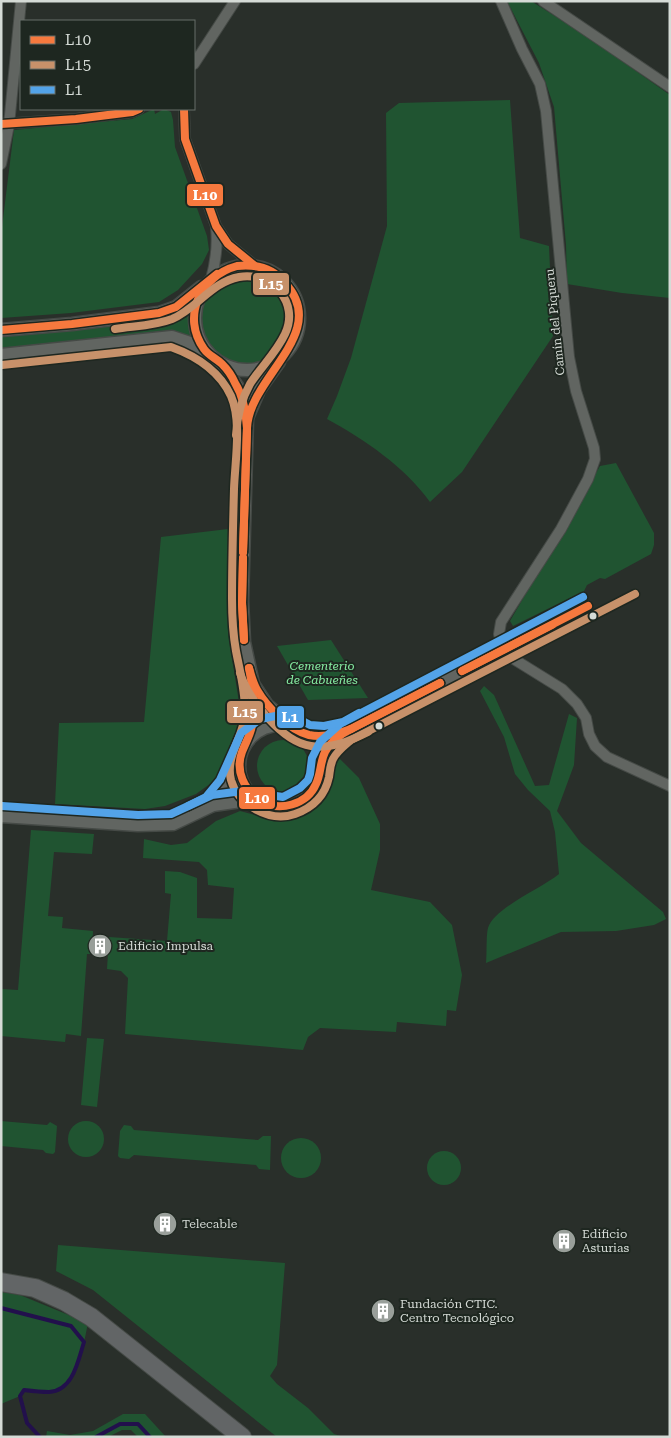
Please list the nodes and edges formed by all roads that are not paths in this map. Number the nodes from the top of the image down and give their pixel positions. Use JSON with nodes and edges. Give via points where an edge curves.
{"nodes":[{"id":1,"x":21,"y":1,"type":"edge"},
{"id":2,"x":235,"y":1,"type":"edge"},
{"id":3,"x":501,"y":1,"type":"edge"},
{"id":4,"x":543,"y":1,"type":"edge"},
{"id":5,"x":195,"y":62,"type":"edge"},
{"id":6,"x":670,"y":87,"type":"edge"},
{"id":7,"x":137,"y":110,"type":"edge"},
{"id":8,"x":184,"y":110,"type":"edge"},
{"id":9,"x":5,"y":124,"type":"edge"},
{"id":10,"x":1,"y":164,"type":"edge"},
{"id":11,"x":216,"y":226,"type":"junction"},
{"id":12,"x":255,"y":266,"type":"junction"},
{"id":13,"x":211,"y":279,"type":"junction"},
{"id":14,"x":1,"y":330,"type":"edge"},
{"id":15,"x":208,"y":354,"type":"junction"},
{"id":16,"x":1,"y":355,"type":"edge"},
{"id":17,"x":284,"y":355,"type":"junction"},
{"id":18,"x":222,"y":364,"type":"junction"},
{"id":19,"x":247,"y":418,"type":"junction"},
{"id":20,"x":503,"y":650,"type":"junction"},
{"id":21,"x":253,"y":684,"type":"junction"},
{"id":22,"x":294,"y":728,"type":"junction"},
{"id":23,"x":346,"y":732,"type":"junction"},
{"id":24,"x":307,"y":734,"type":"junction"},
{"id":25,"x":249,"y":739,"type":"junction"},
{"id":26,"x":321,"y":761,"type":"junction"},
{"id":27,"x":239,"y":764,"type":"junction"},
{"id":28,"x":670,"y":786,"type":"edge"},
{"id":29,"x":212,"y":805,"type":"junction"},
{"id":30,"x":270,"y":806,"type":"junction"},
{"id":31,"x":1,"y":816,"type":"edge"},
{"id":32,"x":1,"y":1282,"type":"edge"},
{"id":33,"x":242,"y":1437,"type":"edge"}],
"edges":[{"from":1,"to":9,"type":"street"},
{"from":2,"to":5,"type":"street"},
{"from":3,"to":20,"type":"street","name":"Camín del Piqueru","via":[[540,84],[546,111],[569,357],[595,459],[588,479],[561,528],[501,622],[499,634]]},
{"from":4,"to":6,"type":"street"},
{"from":7,"to":9,"type":"street","via":[[76,120]]},
{"from":8,"to":11,"type":"street","via":[[185,139]]},
{"from":9,"to":10,"type":"street"},
{"from":11,"to":12,"type":"street","via":[[228,244]]},
{"from":11,"to":13,"type":"street","via":[[218,246]]},
{"from":12,"to":13,"type":"street","via":[[235,266]]},
{"from":12,"to":17,"type":"street","via":[[280,277],[291,288],[298,305],[298,330]]},
{"from":13,"to":14,"type":"street","via":[[176,307],[159,313]]},
{"from":13,"to":15,"type":"street","via":[[195,306],[194,324],[197,337]]},
{"from":15,"to":16,"type":"street","via":[[172,337]]},
{"from":15,"to":18,"type":"street"},
{"from":17,"to":18,"type":"street","via":[[264,369],[239,369]]},
{"from":17,"to":19,"type":"street","via":[[259,390]]},
{"from":18,"to":19,"type":"street","via":[[239,389]]},
{"from":19,"to":21,"type":"street","via":[[242,601],[244,642]]},
{"from":20,"to":23,"type":"street"},
{"from":20,"to":28,"type":"street","via":[[562,689],[578,704],[595,746],[608,757]]},
{"from":21,"to":22,"type":"street","via":[[267,705]]},
{"from":21,"to":25,"type":"street","via":[[255,717]]},
{"from":22,"to":24,"type":"street"},
{"from":22,"to":25,"type":"street","via":[[280,725],[265,728]]},
{"from":23,"to":24,"type":"street","via":[[325,736]]},
{"from":23,"to":26,"type":"street","via":[[329,746]]},
{"from":24,"to":26,"type":"street","via":[[317,746]]},
{"from":25,"to":27,"type":"street"},
{"from":26,"to":30,"type":"street","via":[[320,777],[308,796],[292,805]]},
{"from":27,"to":29,"type":"street"},
{"from":27,"to":30,"type":"street","via":[[246,789]]},
{"from":29,"to":30,"type":"street","via":[[241,801]]},
{"from":29,"to":31,"type":"street","via":[[172,824],[138,825]]},
{"from":32,"to":33,"type":"highway","via":[[34,1288],[91,1317]]}]}
